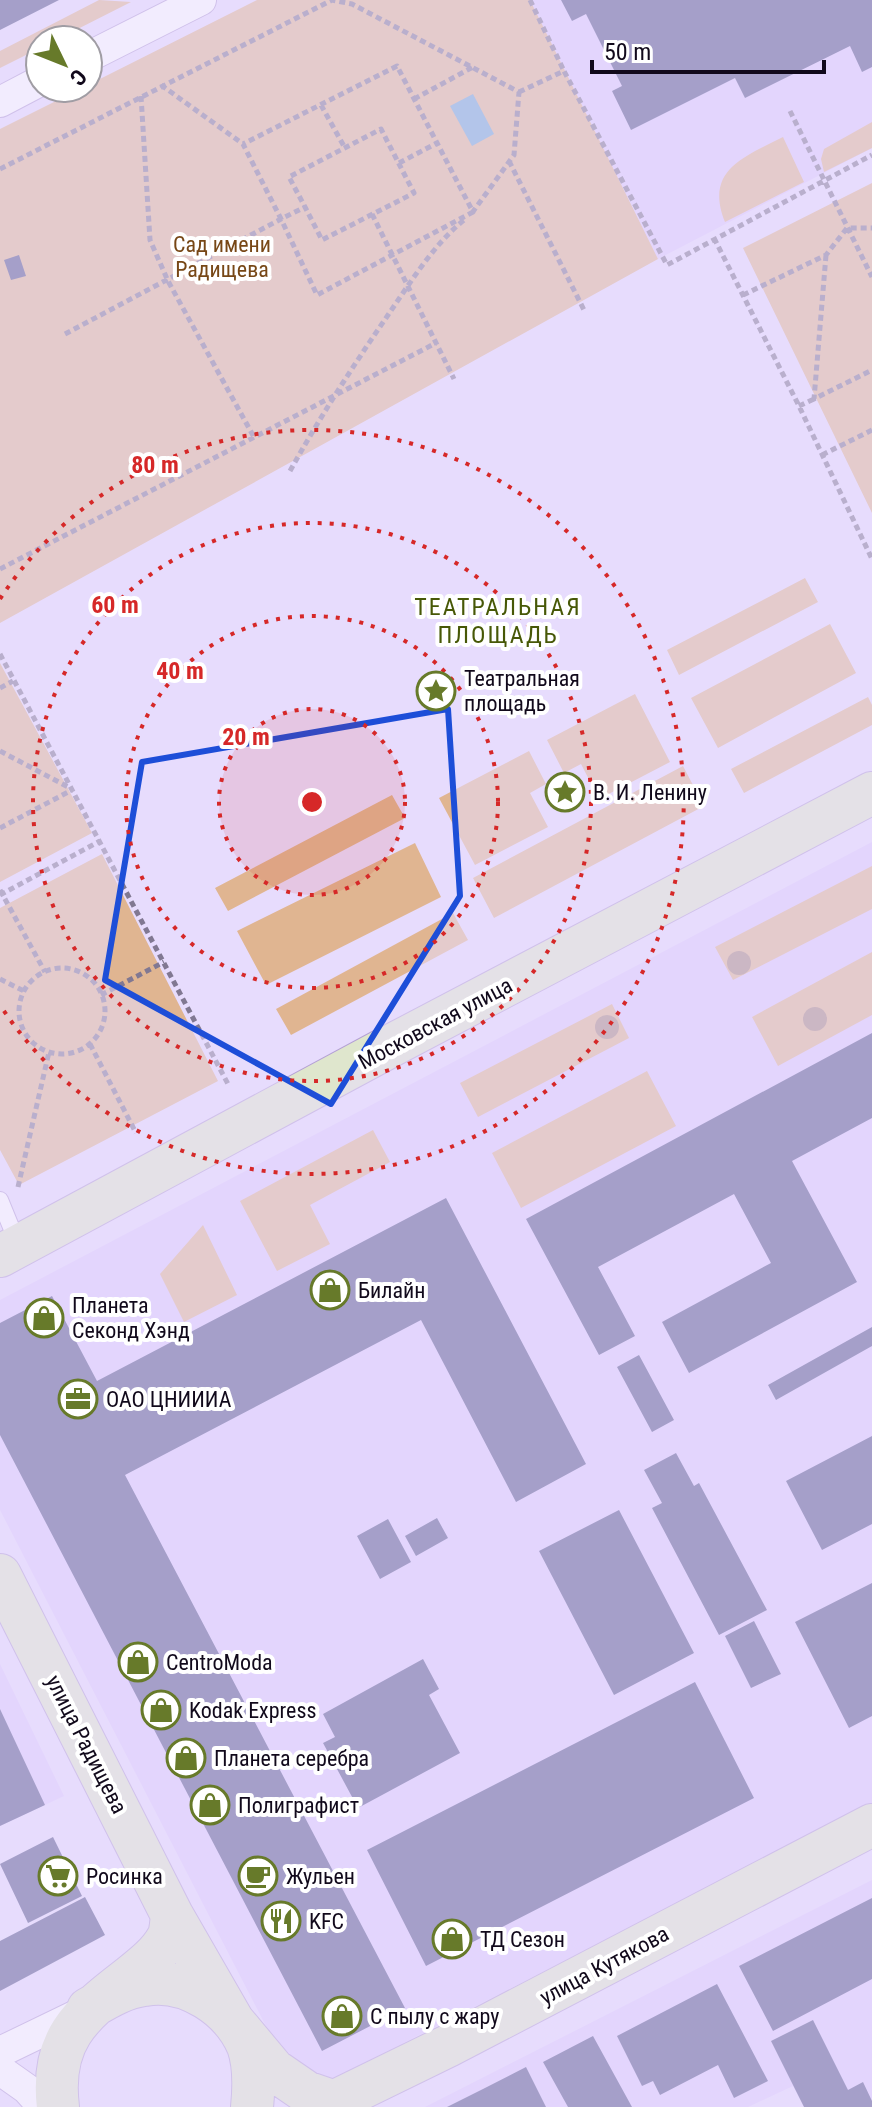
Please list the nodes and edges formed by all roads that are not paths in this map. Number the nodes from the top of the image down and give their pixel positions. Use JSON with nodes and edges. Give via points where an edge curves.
{"nodes":[{"id":1,"x":201,"y":0,"type":"edge"},
{"id":2,"x":104,"y":49,"type":"edge"},
{"id":3,"x":24,"y":89,"type":"edge"},
{"id":4,"x":0,"y":102,"type":"edge"},
{"id":5,"x":872,"y":793,"type":"edge"},
{"id":6,"x":8,"y":1198,"type":"edge"},
{"id":7,"x":9,"y":1250,"type":"edge"},
{"id":8,"x":0,"y":1575,"type":"edge"},
{"id":9,"x":10,"y":1618,"type":"edge"},
{"id":10,"x":872,"y":1825,"type":"edge"},
{"id":11,"x":172,"y":1915,"type":"junction"},
{"id":12,"x":88,"y":2009,"type":"junction"},
{"id":13,"x":233,"y":2021,"type":"junction"},
{"id":14,"x":0,"y":2052,"type":"edge"},
{"id":15,"x":0,"y":2070,"type":"edge"},
{"id":16,"x":329,"y":2104,"type":"edge"},
{"id":17,"x":43,"y":2107,"type":"edge"},
{"id":18,"x":58,"y":2107,"type":"edge"},
{"id":19,"x":252,"y":2107,"type":"edge"}],
"edges":[{"from":1,"to":2,"type":"street"},
{"from":3,"to":4,"type":"street"},
{"from":5,"to":7,"type":"street","name":"Московская улица"},
{"from":6,"to":7,"type":"lane"},
{"from":8,"to":9,"type":"street","name":"улица Радищева"},
{"from":9,"to":11,"type":"street","name":"улица Радищева"},
{"from":10,"to":16,"type":"street","name":"улица Кутякова"},
{"from":11,"to":12,"type":"street","via":[[169,1937],[147,1963]]},
{"from":11,"to":13,"type":"street","name":"улица Радищева"},
{"from":12,"to":13,"type":"street","via":[[116,1992],[169,1985],[209,1999]]},
{"from":12,"to":14,"type":"street"},
{"from":12,"to":18,"type":"street","via":[[60,2054],[55,2080]]},
{"from":13,"to":16,"type":"street","via":[[274,2070]]},
{"from":13,"to":19,"type":"street","via":[[248,2047],[255,2076]]},
{"from":15,"to":17,"type":"street"}]}
